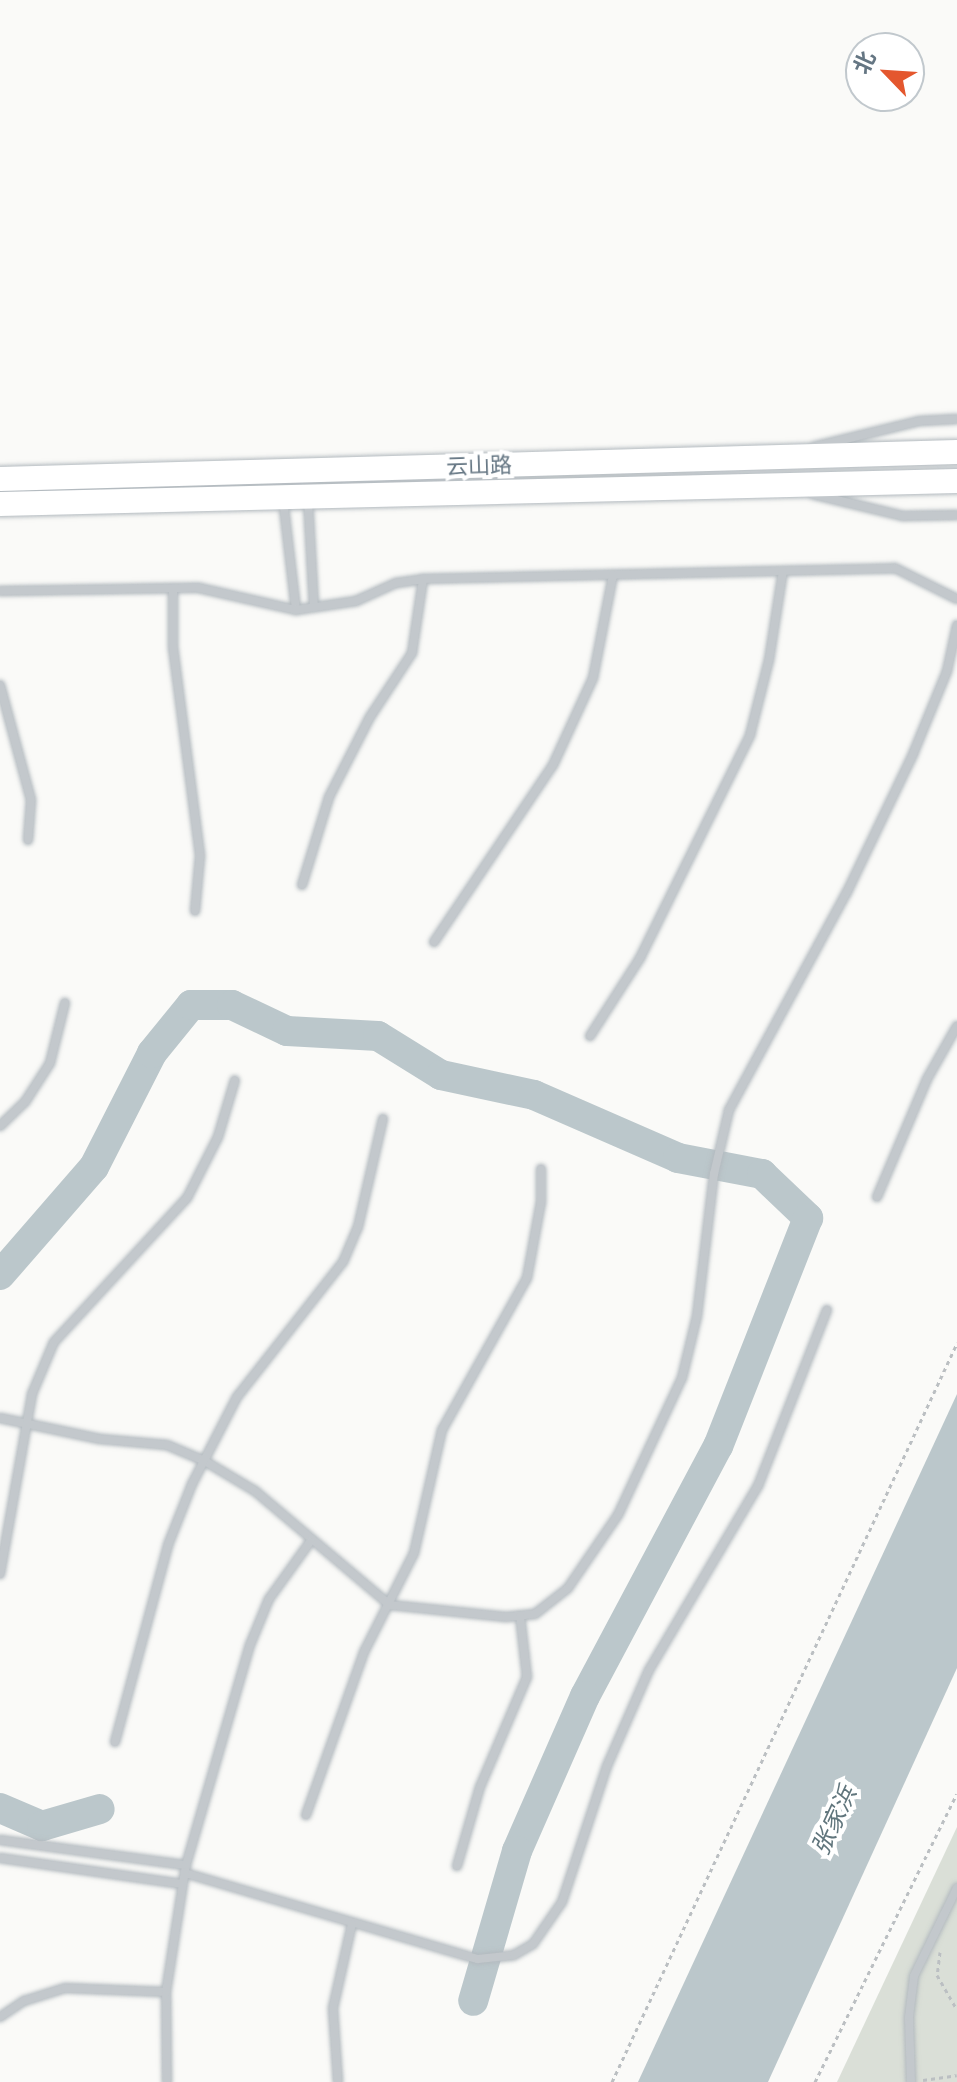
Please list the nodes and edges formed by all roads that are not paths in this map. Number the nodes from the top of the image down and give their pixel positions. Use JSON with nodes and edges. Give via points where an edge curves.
{"nodes":[{"id":1,"x":957,"y":419,"type":"edge"},
{"id":2,"x":957,"y":452,"type":"edge"},
{"id":3,"x":781,"y":457,"type":"junction"},
{"id":4,"x":0,"y":479,"type":"edge"},
{"id":5,"x":957,"y":481,"type":"edge"},
{"id":6,"x":781,"y":486,"type":"junction"},
{"id":7,"x":295,"y":498,"type":"junction"},
{"id":8,"x":0,"y":504,"type":"edge"},
{"id":9,"x":957,"y":515,"type":"edge"},
{"id":10,"x":783,"y":571,"type":"junction"},
{"id":11,"x":613,"y":575,"type":"junction"},
{"id":12,"x":423,"y":579,"type":"junction"},
{"id":13,"x":173,"y":588,"type":"junction"},
{"id":14,"x":0,"y":591,"type":"edge"},
{"id":15,"x":957,"y":599,"type":"edge"},
{"id":16,"x":314,"y":607,"type":"junction"},
{"id":17,"x":296,"y":610,"type":"junction"},
{"id":18,"x":957,"y":625,"type":"edge"},
{"id":19,"x":0,"y":685,"type":"edge"},
{"id":20,"x":28,"y":840,"type":"dead end"},
{"id":21,"x":302,"y":885,"type":"dead end"},
{"id":22,"x":195,"y":911,"type":"dead end"},
{"id":23,"x":434,"y":942,"type":"dead end"},
{"id":24,"x":65,"y":1003,"type":"dead end"},
{"id":25,"x":957,"y":1026,"type":"edge"},
{"id":26,"x":590,"y":1036,"type":"dead end"},
{"id":27,"x":235,"y":1080,"type":"dead end"},
{"id":28,"x":383,"y":1119,"type":"dead end"},
{"id":29,"x":0,"y":1126,"type":"edge"},
{"id":30,"x":541,"y":1169,"type":"dead end"},
{"id":31,"x":877,"y":1197,"type":"dead end"},
{"id":32,"x":827,"y":1310,"type":"dead end"},
{"id":33,"x":0,"y":1418,"type":"edge"},
{"id":34,"x":26,"y":1422,"type":"junction"},
{"id":35,"x":203,"y":1460,"type":"junction"},
{"id":36,"x":310,"y":1542,"type":"junction"},
{"id":37,"x":0,"y":1574,"type":"edge"},
{"id":38,"x":390,"y":1605,"type":"junction"},
{"id":39,"x":520,"y":1616,"type":"junction"},
{"id":40,"x":115,"y":1742,"type":"dead end"},
{"id":41,"x":306,"y":1815,"type":"dead end"},
{"id":42,"x":0,"y":1840,"type":"edge"},
{"id":43,"x":0,"y":1858,"type":"edge"},
{"id":44,"x":457,"y":1866,"type":"dead end"},
{"id":45,"x":186,"y":1869,"type":"junction"},
{"id":46,"x":182,"y":1884,"type":"junction"},
{"id":47,"x":957,"y":1888,"type":"edge"},
{"id":48,"x":352,"y":1924,"type":"junction"},
{"id":49,"x":166,"y":1992,"type":"junction"},
{"id":50,"x":0,"y":2017,"type":"edge"},
{"id":51,"x":167,"y":2082,"type":"edge"},
{"id":52,"x":338,"y":2082,"type":"edge"},
{"id":53,"x":911,"y":2082,"type":"edge"}],
"edges":[{"from":1,"to":3,"type":"lane","via":[[844,437]]},
{"from":2,"to":3,"type":"main road","name":"云山路"},
{"from":3,"to":4,"type":"main road","name":"云山路"},
{"from":5,"to":6,"type":"main road","name":"云山路"},
{"from":6,"to":7,"type":"main road","name":"云山路"},
{"from":6,"to":9,"type":"lane","via":[[903,516]]},
{"from":7,"to":8,"type":"main road","name":"云山路"},
{"from":7,"to":16,"type":"lane"},
{"from":7,"to":17,"type":"lane"},
{"from":10,"to":11,"type":"lane"},
{"from":10,"to":15,"type":"lane","via":[[895,568]]},
{"from":10,"to":26,"type":"lane","via":[[750,735],[640,958]]},
{"from":11,"to":12,"type":"lane"},
{"from":11,"to":23,"type":"lane","via":[[593,678],[553,765]]},
{"from":12,"to":16,"type":"lane","via":[[396,583],[356,601]]},
{"from":12,"to":21,"type":"lane","via":[[412,653],[370,717],[329,797]]},
{"from":13,"to":14,"type":"lane"},
{"from":13,"to":17,"type":"lane","via":[[199,588]]},
{"from":13,"to":22,"type":"lane","via":[[173,647],[200,856]]},
{"from":16,"to":17,"type":"lane"},
{"from":18,"to":39,"type":"lane","via":[[947,671],[913,754],[721,1131],[697,1316],[682,1378],[597,1551],[568,1588],[535,1614]]},
{"from":19,"to":20,"type":"lane","via":[[31,800]]},
{"from":24,"to":29,"type":"lane","via":[[50,1063],[25,1102]]},
{"from":25,"to":31,"type":"lane","via":[[927,1079]]},
{"from":27,"to":34,"type":"lane","via":[[218,1137],[187,1198],[54,1342]]},
{"from":28,"to":35,"type":"lane","via":[[358,1227],[343,1262],[237,1397]]},
{"from":30,"to":38,"type":"lane","via":[[541,1202],[527,1278],[442,1430],[425,1521]]},
{"from":32,"to":48,"type":"lane","via":[[758,1486],[649,1670],[620,1733],[562,1902],[548,1926],[533,1944],[498,1960]]},
{"from":33,"to":34,"type":"lane"},
{"from":34,"to":35,"type":"lane","via":[[100,1439],[167,1445]]},
{"from":34,"to":37,"type":"lane"},
{"from":35,"to":36,"type":"lane","via":[[255,1491]]},
{"from":35,"to":40,"type":"lane","via":[[168,1545]]},
{"from":36,"to":38,"type":"lane"},
{"from":36,"to":45,"type":"lane","via":[[269,1599],[250,1645]]},
{"from":38,"to":39,"type":"lane","via":[[476,1617]]},
{"from":38,"to":41,"type":"lane","via":[[346,1695]]},
{"from":39,"to":44,"type":"lane","via":[[527,1677],[480,1787]]},
{"from":42,"to":45,"type":"lane"},
{"from":43,"to":46,"type":"lane"},
{"from":45,"to":46,"type":"lane"},
{"from":45,"to":48,"type":"lane"},
{"from":46,"to":49,"type":"lane"},
{"from":47,"to":53,"type":"lane","via":[[914,1976]]},
{"from":48,"to":52,"type":"lane","via":[[333,2008]]},
{"from":49,"to":50,"type":"lane","via":[[65,1988],[24,2001]]},
{"from":49,"to":51,"type":"lane"}]}
